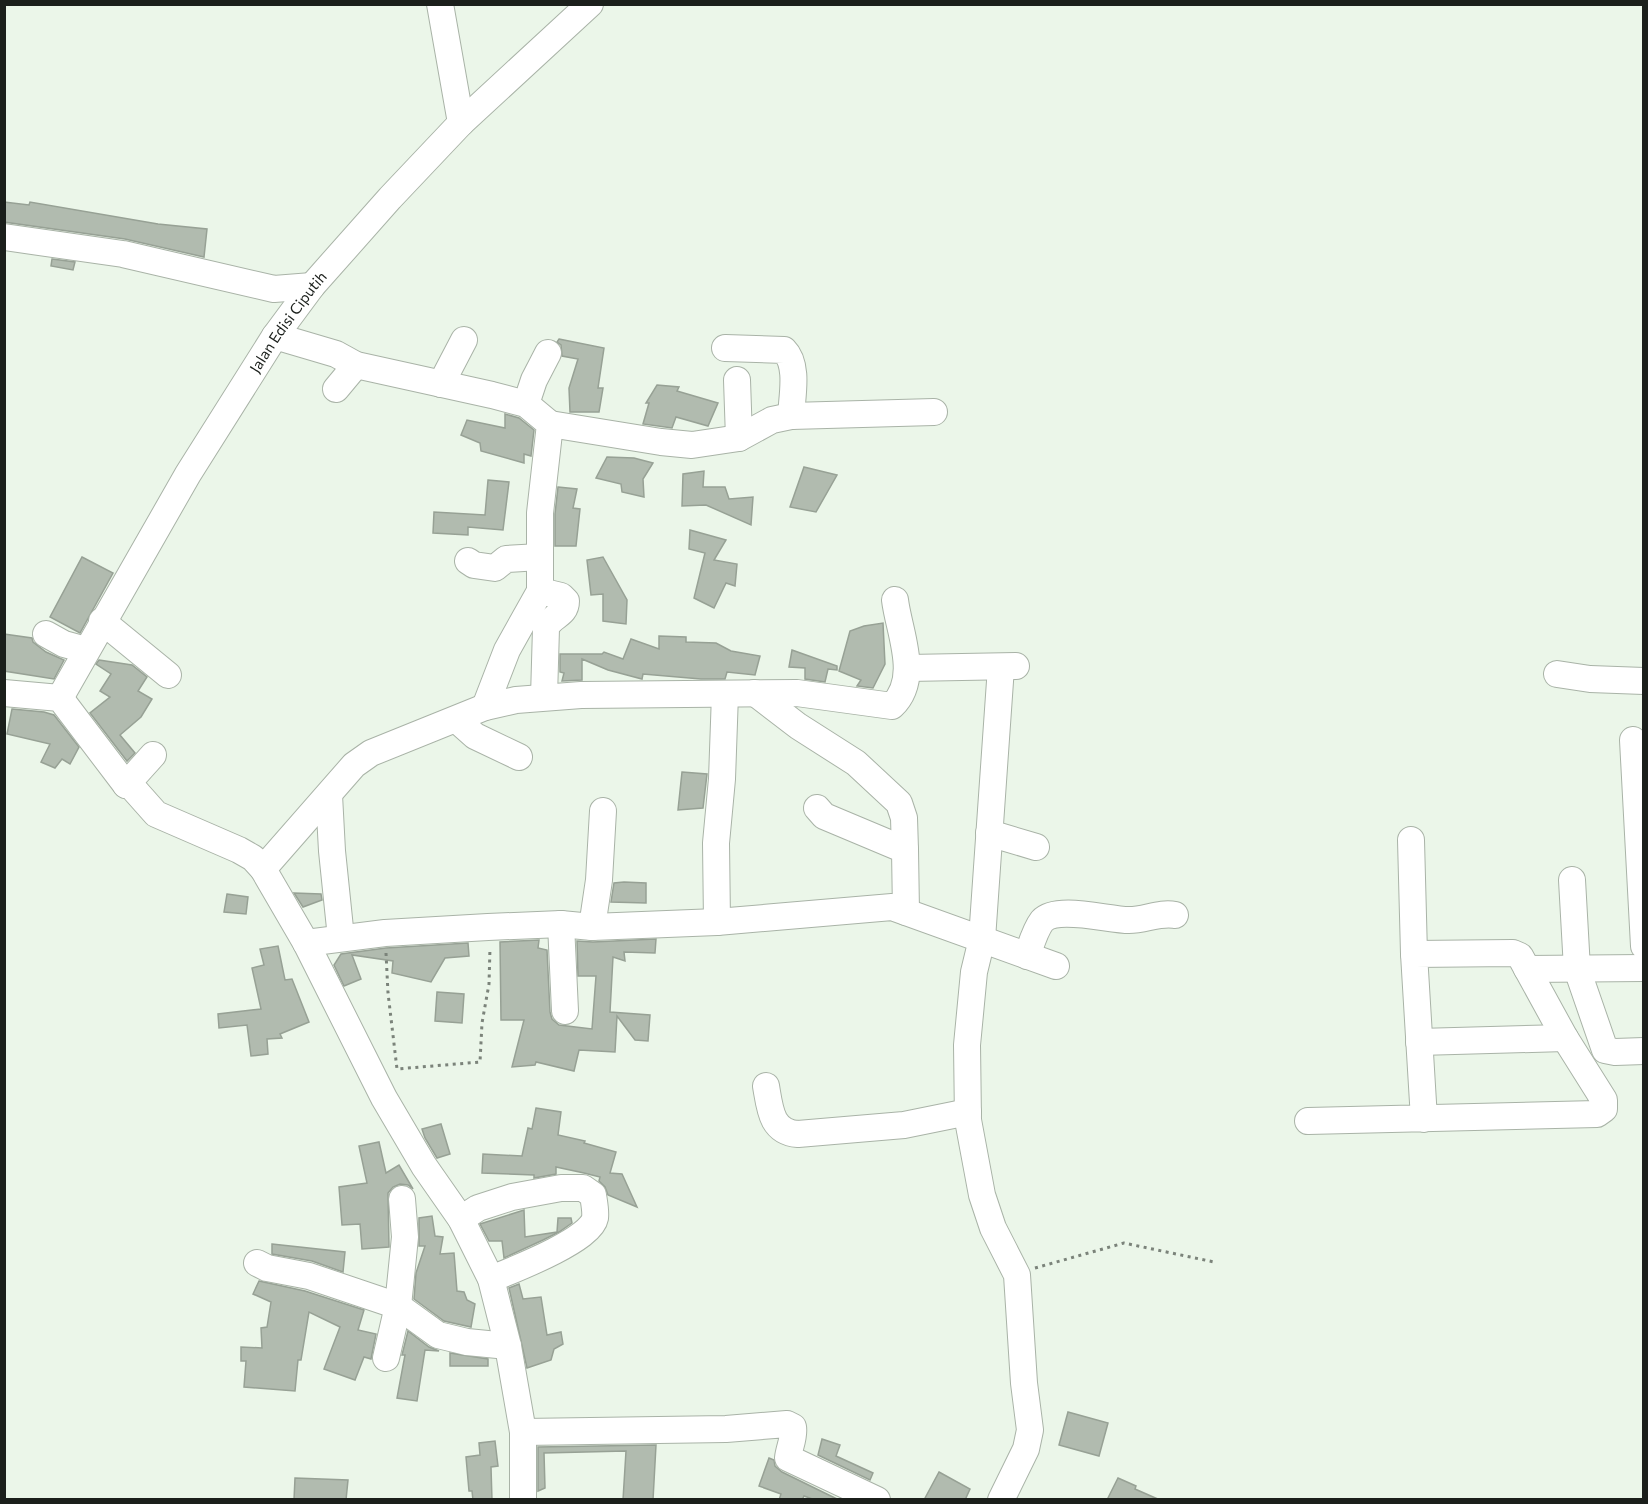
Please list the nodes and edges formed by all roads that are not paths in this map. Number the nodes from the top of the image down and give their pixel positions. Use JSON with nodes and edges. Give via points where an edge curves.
{"nodes":[{"id":1,"x":440,"y":4,"type":"edge"},
{"id":2,"x":590,"y":4,"type":"edge"},
{"id":3,"x":564,"y":15,"type":"edge"},
{"id":4,"x":461,"y":123,"type":"junction"},
{"id":5,"x":4,"y":237,"type":"edge"},
{"id":6,"x":312,"y":286,"type":"junction"},
{"id":7,"x":275,"y":336,"type":"junction"},
{"id":8,"x":464,"y":340,"type":"dead end"},
{"id":9,"x":725,"y":348,"type":"dead end"},
{"id":10,"x":548,"y":353,"type":"dead end"},
{"id":11,"x":356,"y":365,"type":"junction"},
{"id":12,"x":737,"y":380,"type":"dead end"},
{"id":13,"x":441,"y":384,"type":"junction"},
{"id":14,"x":336,"y":389,"type":"dead end"},
{"id":15,"x":526,"y":404,"type":"junction"},
{"id":16,"x":934,"y":412,"type":"dead end"},
{"id":17,"x":791,"y":416,"type":"junction"},
{"id":18,"x":550,"y":424,"type":"junction"},
{"id":19,"x":740,"y":438,"type":"junction"},
{"id":20,"x":540,"y":557,"type":"junction"},
{"id":21,"x":468,"y":561,"type":"dead end"},
{"id":22,"x":540,"y":591,"type":"junction"},
{"id":23,"x":895,"y":600,"type":"dead end"},
{"id":24,"x":102,"y":621,"type":"junction"},
{"id":25,"x":46,"y":634,"type":"dead end"},
{"id":26,"x":86,"y":650,"type":"junction"},
{"id":27,"x":908,"y":668,"type":"junction"},
{"id":28,"x":1557,"y":674,"type":"dead end"},
{"id":29,"x":168,"y":675,"type":"dead end"},
{"id":30,"x":1644,"y":681,"type":"edge"},
{"id":31,"x":4,"y":693,"type":"edge"},
{"id":32,"x":755,"y":693,"type":"junction"},
{"id":33,"x":725,"y":694,"type":"junction"},
{"id":34,"x":544,"y":697,"type":"junction"},
{"id":35,"x":60,"y":698,"type":"junction"},
{"id":36,"x":485,"y":707,"type":"junction"},
{"id":37,"x":457,"y":720,"type":"junction"},
{"id":38,"x":1633,"y":740,"type":"dead end"},
{"id":39,"x":153,"y":755,"type":"dead end"},
{"id":40,"x":519,"y":757,"type":"dead end"},
{"id":41,"x":126,"y":785,"type":"junction"},
{"id":42,"x":328,"y":795,"type":"junction"},
{"id":43,"x":817,"y":808,"type":"dead end"},
{"id":44,"x":603,"y":811,"type":"dead end"},
{"id":45,"x":989,"y":833,"type":"junction"},
{"id":46,"x":1411,"y":840,"type":"dead end"},
{"id":47,"x":1036,"y":847,"type":"dead end"},
{"id":48,"x":905,"y":850,"type":"junction"},
{"id":49,"x":263,"y":869,"type":"junction"},
{"id":50,"x":1572,"y":880,"type":"dead end"},
{"id":51,"x":906,"y":912,"type":"junction"},
{"id":52,"x":1175,"y":915,"type":"dead end"},
{"id":53,"x":717,"y":922,"type":"junction"},
{"id":54,"x":561,"y":924,"type":"junction"},
{"id":55,"x":592,"y":927,"type":"junction"},
{"id":56,"x":341,"y":938,"type":"junction"},
{"id":57,"x":982,"y":939,"type":"junction"},
{"id":58,"x":306,"y":944,"type":"junction"},
{"id":59,"x":1644,"y":946,"type":"edge"},
{"id":60,"x":1414,"y":954,"type":"junction"},
{"id":61,"x":1027,"y":956,"type":"junction"},
{"id":62,"x":1056,"y":966,"type":"dead end"},
{"id":63,"x":1644,"y":968,"type":"edge"},
{"id":64,"x":1527,"y":969,"type":"junction"},
{"id":65,"x":1576,"y":969,"type":"junction"},
{"id":66,"x":565,"y":1011,"type":"dead end"},
{"id":67,"x":1565,"y":1038,"type":"junction"},
{"id":68,"x":1419,"y":1042,"type":"junction"},
{"id":69,"x":1644,"y":1051,"type":"edge"},
{"id":70,"x":766,"y":1086,"type":"dead end"},
{"id":71,"x":968,"y":1112,"type":"junction"},
{"id":72,"x":1424,"y":1119,"type":"junction"},
{"id":73,"x":1308,"y":1121,"type":"dead end"},
{"id":74,"x":402,"y":1199,"type":"dead end"},
{"id":75,"x":461,"y":1219,"type":"junction"},
{"id":76,"x":257,"y":1263,"type":"dead end"},
{"id":77,"x":491,"y":1279,"type":"junction"},
{"id":78,"x":398,"y":1306,"type":"junction"},
{"id":79,"x":508,"y":1346,"type":"junction"},
{"id":80,"x":386,"y":1358,"type":"dead end"},
{"id":81,"x":523,"y":1432,"type":"junction"},
{"id":82,"x":523,"y":1500,"type":"edge"},
{"id":83,"x":877,"y":1500,"type":"edge"},
{"id":84,"x":1001,"y":1500,"type":"edge"}],
"edges":[{"from":1,"to":4,"type":"street"},
{"from":2,"to":3,"type":"street","name":"Jalan Edisi Ciputih"},
{"from":3,"to":4,"type":"street","name":"Jalan Edisi Ciputih"},
{"from":4,"to":6,"type":"street","name":"Jalan Edisi Ciputih"},
{"from":5,"to":6,"type":"street","via":[[123,254],[274,289]]},
{"from":6,"to":7,"type":"street","name":"Jalan Edisi Ciputih"},
{"from":7,"to":11,"type":"street","via":[[336,354]]},
{"from":7,"to":24,"type":"street","name":"Jalan Edisi Ciputih"},
{"from":8,"to":13,"type":"street"},
{"from":9,"to":17,"type":"street","via":[[784,350],[790,355]]},
{"from":10,"to":15,"type":"street"},
{"from":11,"to":13,"type":"street"},
{"from":11,"to":14,"type":"street"},
{"from":12,"to":19,"type":"street"},
{"from":13,"to":15,"type":"street"},
{"from":15,"to":18,"type":"street"},
{"from":16,"to":17,"type":"street"},
{"from":17,"to":19,"type":"street","via":[[772,420]]},
{"from":18,"to":19,"type":"street","via":[[692,445]]},
{"from":18,"to":20,"type":"street","via":[[540,513]]},
{"from":20,"to":21,"type":"street","via":[[506,559],[495,568]]},
{"from":20,"to":22,"type":"street"},
{"from":22,"to":34,"type":"street","via":[[566,601],[565,609],[546,628]]},
{"from":22,"to":36,"type":"street","via":[[507,651]]},
{"from":23,"to":27,"type":"street"},
{"from":24,"to":26,"type":"street","name":"Jalan Edisi Ciputih"},
{"from":24,"to":29,"type":"street"},
{"from":25,"to":26,"type":"street"},
{"from":26,"to":35,"type":"street","name":"Jalan Edisi Ciputih"},
{"from":27,"to":32,"type":"street","via":[[899,699],[892,706],[797,693]]},
{"from":27,"to":45,"type":"street","via":[[1010,666]]},
{"from":28,"to":30,"type":"street"},
{"from":31,"to":35,"type":"street"},
{"from":32,"to":33,"type":"street"},
{"from":32,"to":48,"type":"street","via":[[856,764],[899,803],[904,818]]},
{"from":33,"to":34,"type":"street"},
{"from":33,"to":53,"type":"street","via":[[716,843]]},
{"from":34,"to":36,"type":"street"},
{"from":35,"to":41,"type":"street"},
{"from":36,"to":37,"type":"street"},
{"from":37,"to":40,"type":"street","via":[[475,736]]},
{"from":37,"to":42,"type":"street","via":[[371,753],[354,765]]},
{"from":38,"to":59,"type":"street"},
{"from":39,"to":41,"type":"street"},
{"from":41,"to":49,"type":"street","via":[[156,814],[239,850]]},
{"from":42,"to":49,"type":"street"},
{"from":42,"to":56,"type":"street"},
{"from":43,"to":48,"type":"street","via":[[824,816]]},
{"from":44,"to":55,"type":"street"},
{"from":45,"to":47,"type":"street"},
{"from":45,"to":57,"type":"street"},
{"from":46,"to":60,"type":"street"},
{"from":48,"to":51,"type":"street"},
{"from":49,"to":58,"type":"street"},
{"from":50,"to":65,"type":"street"},
{"from":51,"to":53,"type":"street","via":[[892,907]]},
{"from":51,"to":57,"type":"street"},
{"from":52,"to":61,"type":"street","via":[[1113,920],[1055,914],[1042,921]]},
{"from":53,"to":55,"type":"street"},
{"from":54,"to":55,"type":"street"},
{"from":54,"to":56,"type":"street"},
{"from":54,"to":66,"type":"street"},
{"from":56,"to":58,"type":"street"},
{"from":57,"to":61,"type":"street"},
{"from":57,"to":71,"type":"street","via":[[966,1045]]},
{"from":58,"to":75,"type":"street","via":[[384,1098]]},
{"from":60,"to":64,"type":"street","via":[[1513,953],[1520,956]]},
{"from":60,"to":68,"type":"street"},
{"from":61,"to":62,"type":"street"},
{"from":63,"to":65,"type":"street"},
{"from":64,"to":65,"type":"street"},
{"from":64,"to":67,"type":"street"},
{"from":65,"to":69,"type":"street","via":[[1605,1050]]},
{"from":67,"to":68,"type":"street"},
{"from":67,"to":72,"type":"street","via":[[1604,1100],[1604,1109],[1597,1114]]},
{"from":68,"to":72,"type":"street"},
{"from":70,"to":71,"type":"street","via":[[777,1126],[785,1133],[904,1125]]},
{"from":71,"to":84,"type":"street","via":[[982,1195],[993,1228],[1017,1275],[1030,1430],[1026,1449]]},
{"from":72,"to":73,"type":"street"},
{"from":74,"to":78,"type":"street","via":[[405,1237]]},
{"from":75,"to":77,"type":"street"},
{"from":75,"to":77,"type":"street","via":[[478,1208],[512,1197],[561,1188],[583,1188],[593,1194],[595,1219],[589,1230],[576,1240]]},
{"from":76,"to":78,"type":"street"},
{"from":77,"to":79,"type":"street"},
{"from":78,"to":79,"type":"street","via":[[438,1335]]},
{"from":78,"to":80,"type":"street"},
{"from":79,"to":81,"type":"street"},
{"from":81,"to":82,"type":"street"},
{"from":81,"to":83,"type":"street","via":[[726,1429],[787,1424],[794,1432],[788,1458]]}]}
